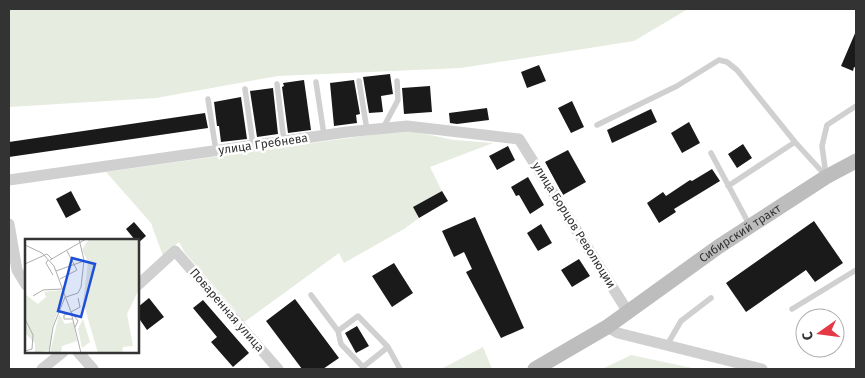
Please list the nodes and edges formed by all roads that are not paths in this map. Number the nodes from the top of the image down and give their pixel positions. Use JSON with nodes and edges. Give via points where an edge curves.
{"nodes":[{"id":1,"x":360,"y":81,"type":"dead end"},
{"id":2,"x":397,"y":81,"type":"dead end"},
{"id":3,"x":316,"y":82,"type":"dead end"},
{"id":4,"x":277,"y":84,"type":"dead end"},
{"id":5,"x":245,"y":89,"type":"dead end"},
{"id":6,"x":208,"y":99,"type":"dead end"},
{"id":7,"x":856,"y":106,"type":"edge"},
{"id":8,"x":598,"y":125,"type":"dead end"},
{"id":9,"x":383,"y":128,"type":"junction"},
{"id":10,"x":367,"y":130,"type":"junction"},
{"id":11,"x":324,"y":135,"type":"junction"},
{"id":12,"x":519,"y":139,"type":"joint"},
{"id":13,"x":284,"y":141,"type":"junction"},
{"id":14,"x":795,"y":142,"type":"junction"},
{"id":15,"x":254,"y":145,"type":"junction"},
{"id":16,"x":216,"y":151,"type":"junction"},
{"id":17,"x":711,"y":153,"type":"dead end"},
{"id":18,"x":856,"y":163,"type":"edge"},
{"id":19,"x":826,"y":177,"type":"junction"},
{"id":20,"x":9,"y":180,"type":"edge"},
{"id":21,"x":728,"y":186,"type":"junction"},
{"id":22,"x":9,"y":224,"type":"edge"},
{"id":23,"x":750,"y":226,"type":"junction"},
{"id":24,"x":856,"y":270,"type":"edge"},
{"id":25,"x":25,"y":283,"type":"edge"},
{"id":26,"x":139,"y":284,"type":"edge"},
{"id":27,"x":311,"y":295,"type":"dead end"},
{"id":28,"x":711,"y":298,"type":"dead end"},
{"id":29,"x":792,"y":309,"type":"dead end"},
{"id":30,"x":628,"y":312,"type":"junction"},
{"id":31,"x":607,"y":326,"type":"junction"},
{"id":32,"x":338,"y":331,"type":"junction"},
{"id":33,"x":666,"y":345,"type":"junction"},
{"id":34,"x":388,"y":347,"type":"junction"},
{"id":35,"x":62,"y":353,"type":"edge"},
{"id":36,"x":79,"y":353,"type":"edge"},
{"id":37,"x":42,"y":369,"type":"edge"},
{"id":38,"x":93,"y":369,"type":"edge"},
{"id":39,"x":278,"y":369,"type":"edge"},
{"id":40,"x":400,"y":369,"type":"edge"},
{"id":41,"x":535,"y":369,"type":"edge"},
{"id":42,"x":762,"y":369,"type":"edge"}],
"edges":[{"from":1,"to":10,"type":"lane"},
{"from":2,"to":9,"type":"lane","via":[[398,100]]},
{"from":3,"to":11,"type":"lane"},
{"from":4,"to":13,"type":"lane"},
{"from":5,"to":15,"type":"lane"},
{"from":6,"to":16,"type":"lane"},
{"from":7,"to":19,"type":"lane","via":[[827,125],[822,146]]},
{"from":8,"to":14,"type":"lane","via":[[677,86],[719,60],[737,70]]},
{"from":9,"to":10,"type":"street","name":"улица Гребнева"},
{"from":9,"to":12,"type":"street","name":"улица Гребнева","via":[[407,126]]},
{"from":10,"to":11,"type":"street","name":"улица Гребнева"},
{"from":11,"to":13,"type":"street","name":"улица Гребнева"},
{"from":12,"to":30,"type":"street","name":"улица Борцов Революции"},
{"from":13,"to":15,"type":"street","name":"улица Гребнева"},
{"from":14,"to":19,"type":"lane"},
{"from":14,"to":21,"type":"lane"},
{"from":15,"to":16,"type":"street","name":"улица Гребнева"},
{"from":16,"to":20,"type":"street","name":"улица Гребнева"},
{"from":17,"to":21,"type":"lane"},
{"from":18,"to":19,"type":"main road","name":"Сибирский тракт"},
{"from":19,"to":23,"type":"main road","name":"Сибирский тракт"},
{"from":21,"to":23,"type":"lane"},
{"from":22,"to":25,"type":"street","via":[[17,270]]},
{"from":23,"to":30,"type":"main road","name":"Сибирский тракт"},
{"from":24,"to":29,"type":"lane"},
{"from":26,"to":39,"type":"street","name":"Поваренная улица","via":[[176,251]]},
{"from":27,"to":32,"type":"lane"},
{"from":28,"to":33,"type":"lane","via":[[681,321]]},
{"from":30,"to":31,"type":"main road","name":"Сибирский тракт"},
{"from":31,"to":33,"type":"street","via":[[618,334]]},
{"from":31,"to":41,"type":"main road","name":"Сибирский тракт"},
{"from":32,"to":34,"type":"lane","via":[[358,316]]},
{"from":32,"to":34,"type":"lane","via":[[340,344],[363,367]]},
{"from":33,"to":42,"type":"street"},
{"from":34,"to":40,"type":"lane"},
{"from":35,"to":37,"type":"street"},
{"from":36,"to":38,"type":"street"}]}
